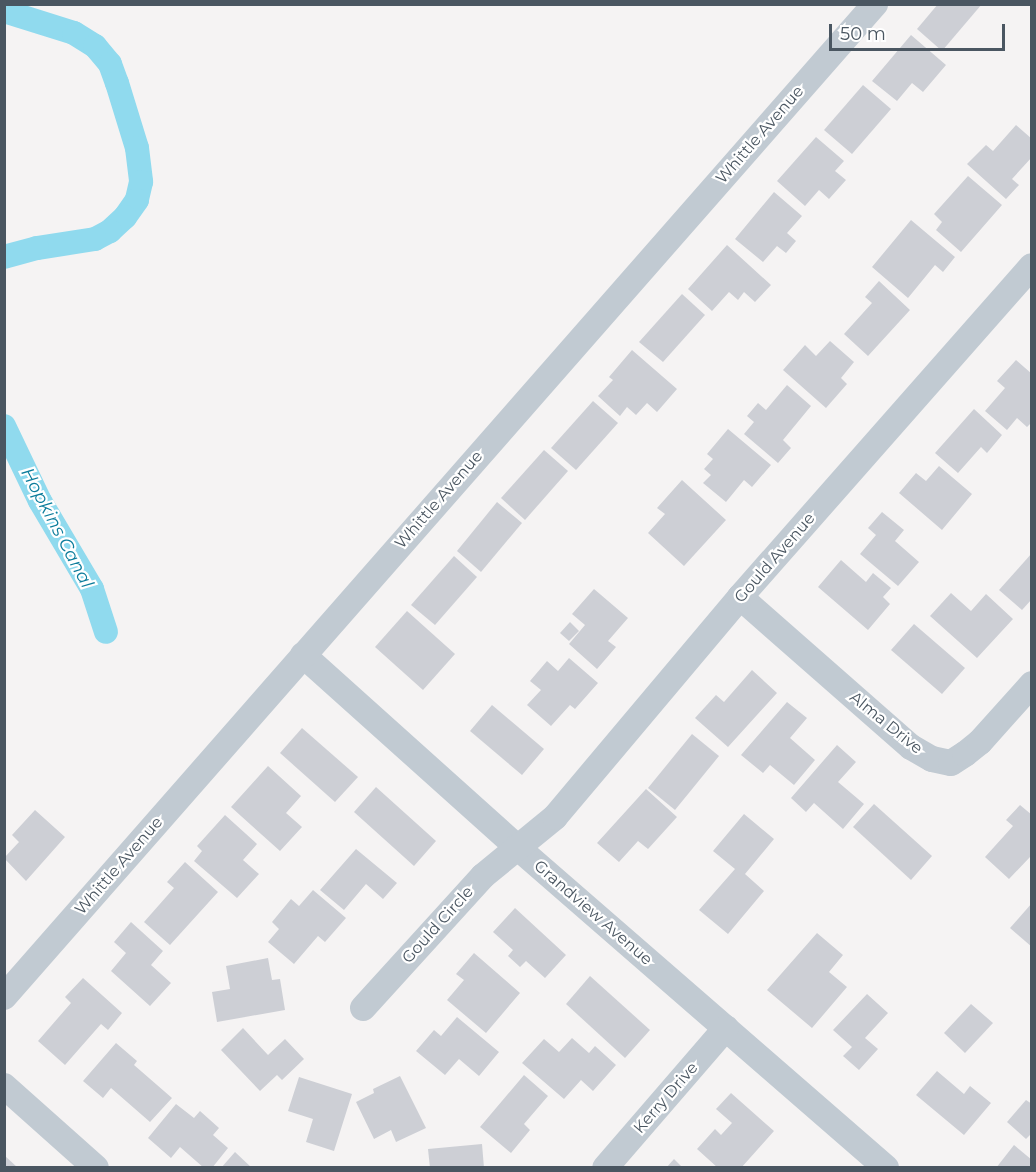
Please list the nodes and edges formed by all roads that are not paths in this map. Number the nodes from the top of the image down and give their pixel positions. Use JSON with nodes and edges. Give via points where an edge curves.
{"nodes":[{"id":1,"x":875,"y":4,"type":"edge"},
{"id":2,"x":1032,"y":266,"type":"edge"},
{"id":3,"x":740,"y":597,"type":"junction"},
{"id":4,"x":303,"y":655,"type":"junction"},
{"id":5,"x":1032,"y":684,"type":"edge"},
{"id":6,"x":517,"y":847,"type":"junction"},
{"id":7,"x":4,"y":997,"type":"edge"},
{"id":8,"x":363,"y":1008,"type":"dead end"},
{"id":9,"x":726,"y":1028,"type":"junction"},
{"id":10,"x":4,"y":1086,"type":"edge"},
{"id":11,"x":96,"y":1167,"type":"edge"},
{"id":12,"x":605,"y":1167,"type":"edge"},
{"id":13,"x":886,"y":1167,"type":"edge"}],
"edges":[{"from":1,"to":4,"type":"street","name":"Whittle Avenue"},
{"from":2,"to":3,"type":"street","name":"Gould Avenue"},
{"from":3,"to":5,"type":"street","name":"Alma Drive","via":[[911,747],[932,759],[951,763],[965,754]]},
{"from":3,"to":6,"type":"street","name":"Gould Avenue","via":[[555,817]]},
{"from":4,"to":6,"type":"street","name":"Grandview Avenue"},
{"from":4,"to":7,"type":"street","name":"Whittle Avenue"},
{"from":6,"to":8,"type":"street","name":"Gould Circle","via":[[483,876]]},
{"from":6,"to":9,"type":"street","name":"Grandview Avenue"},
{"from":9,"to":12,"type":"street","name":"Kerry Drive"},
{"from":9,"to":13,"type":"street","name":"Grandview Avenue"},
{"from":10,"to":11,"type":"street"}]}
